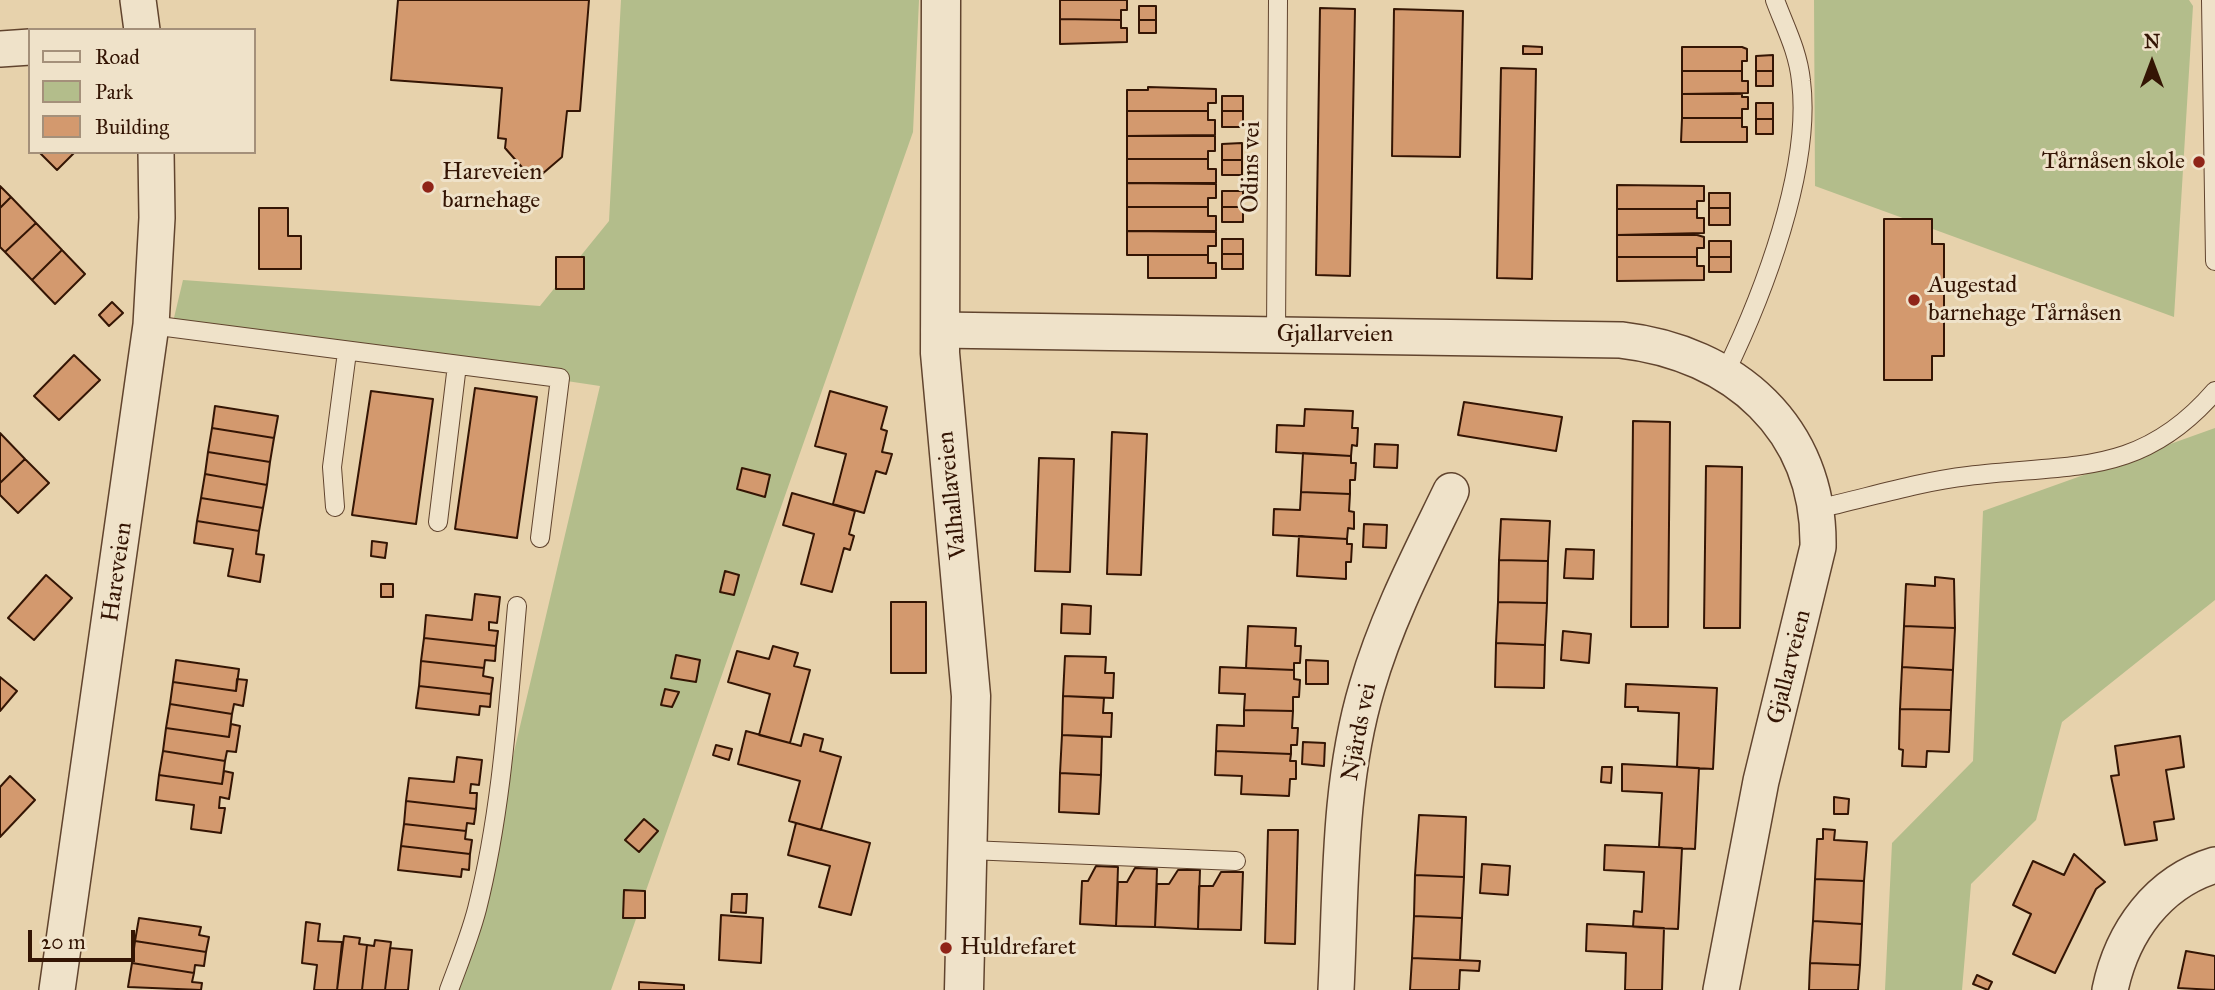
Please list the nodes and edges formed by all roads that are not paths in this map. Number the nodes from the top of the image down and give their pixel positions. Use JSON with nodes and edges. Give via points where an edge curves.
{"nodes":[{"id":1,"x":138,"y":0,"type":"edge"},
{"id":2,"x":941,"y":0,"type":"edge"},
{"id":3,"x":1278,"y":0,"type":"edge"},
{"id":4,"x":1775,"y":0,"type":"edge"},
{"id":5,"x":2211,"y":0,"type":"edge"},
{"id":6,"x":142,"y":28,"type":"edge"},
{"id":7,"x":28,"y":47,"type":"edge"},
{"id":8,"x":0,"y":49,"type":"edge"},
{"id":9,"x":156,"y":154,"type":"edge"},
{"id":10,"x":2215,"y":261,"type":"edge"},
{"id":11,"x":151,"y":325,"type":"junction"},
{"id":12,"x":939,"y":330,"type":"junction"},
{"id":13,"x":1276,"y":335,"type":"junction"},
{"id":14,"x":347,"y":352,"type":"junction"},
{"id":15,"x":457,"y":365,"type":"junction"},
{"id":16,"x":1725,"y":373,"type":"junction"},
{"id":17,"x":2215,"y":391,"type":"edge"},
{"id":18,"x":1451,"y":491,"type":"dead end"},
{"id":19,"x":335,"y":507,"type":"dead end"},
{"id":20,"x":1817,"y":509,"type":"junction"},
{"id":21,"x":438,"y":522,"type":"dead end"},
{"id":22,"x":540,"y":538,"type":"dead end"},
{"id":23,"x":517,"y":606,"type":"dead end"},
{"id":24,"x":969,"y":850,"type":"junction"},
{"id":25,"x":1236,"y":861,"type":"dead end"},
{"id":26,"x":2215,"y":864,"type":"edge"},
{"id":27,"x":57,"y":990,"type":"edge"},
{"id":28,"x":449,"y":990,"type":"edge"},
{"id":29,"x":964,"y":990,"type":"edge"},
{"id":30,"x":1336,"y":990,"type":"edge"},
{"id":31,"x":1721,"y":990,"type":"edge"},
{"id":32,"x":2110,"y":990,"type":"edge"}],
"edges":[{"from":1,"to":6,"type":"street"},
{"from":2,"to":12,"type":"street","name":"Valhallaveien"},
{"from":3,"to":13,"type":"lane","name":"Odins vei"},
{"from":4,"to":16,"type":"lane","via":[[1799,66],[1801,146],[1762,289]]},
{"from":5,"to":10,"type":"lane"},
{"from":7,"to":8,"type":"street"},
{"from":9,"to":11,"type":"street","name":"Hareveien"},
{"from":11,"to":14,"type":"lane"},
{"from":11,"to":27,"type":"street","name":"Hareveien"},
{"from":12,"to":13,"type":"street","name":"Gjallarveien"},
{"from":12,"to":24,"type":"street","name":"Valhallaveien","via":[[969,654]]},
{"from":13,"to":16,"type":"street","name":"Gjallarveien","via":[[1621,340],[1671,349]]},
{"from":14,"to":15,"type":"lane"},
{"from":14,"to":19,"type":"lane","via":[[332,467]]},
{"from":15,"to":21,"type":"lane"},
{"from":15,"to":22,"type":"lane","via":[[560,378]]},
{"from":16,"to":20,"type":"street","name":"Gjallarveien","via":[[1769,409],[1787,434],[1811,482]]},
{"from":17,"to":20,"type":"lane","via":[[2161,440],[2121,457],[2083,466],[1944,480]]},
{"from":18,"to":30,"type":"street","name":"Njårds vei","via":[[1395,607],[1362,709],[1346,810]]},
{"from":20,"to":31,"type":"street","name":"Gjallarveien","via":[[1816,562],[1761,780]]},
{"from":23,"to":28,"type":"lane","via":[[489,851],[476,912]]},
{"from":24,"to":25,"type":"lane"},
{"from":24,"to":29,"type":"street","name":"Valhallaveien"},
{"from":26,"to":32,"type":"street","via":[[2178,880],[2156,897],[2138,920]]}]}
